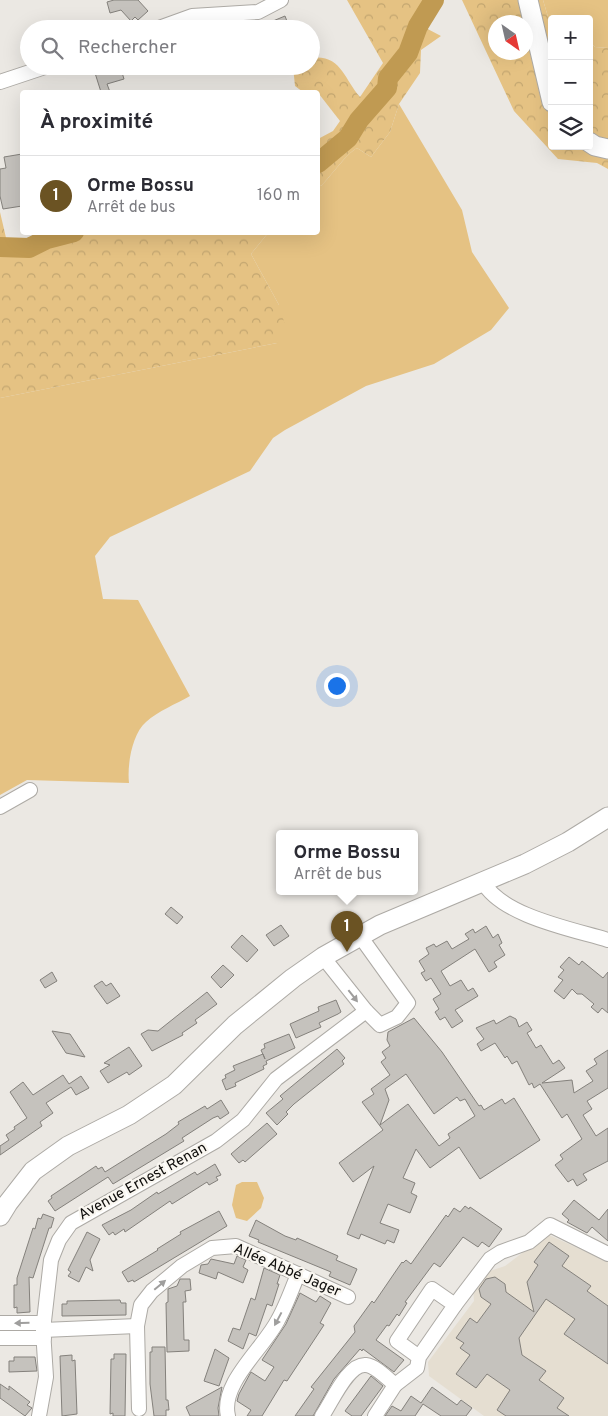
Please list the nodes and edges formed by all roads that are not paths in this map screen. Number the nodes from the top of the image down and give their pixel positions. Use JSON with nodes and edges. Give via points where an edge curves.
{"nodes":[{"id":1,"x":281,"y":0,"type":"edge"},
{"id":2,"x":528,"y":0,"type":"edge"},
{"id":3,"x":181,"y":20,"type":"edge"},
{"id":4,"x":21,"y":75,"type":"edge"},
{"id":5,"x":0,"y":82,"type":"edge"},
{"id":6,"x":548,"y":85,"type":"edge"},
{"id":7,"x":593,"y":145,"type":"edge"},
{"id":8,"x":608,"y":149,"type":"edge"},
{"id":9,"x":30,"y":790,"type":"dead end"},
{"id":10,"x":0,"y":807,"type":"edge"},
{"id":11,"x":608,"y":817,"type":"edge"},
{"id":12,"x":483,"y":882,"type":"junction"},
{"id":13,"x":360,"y":936,"type":"junction"},
{"id":14,"x":608,"y":940,"type":"edge"},
{"id":15,"x":328,"y":954,"type":"junction"},
{"id":16,"x":366,"y":1012,"type":"junction"},
{"id":17,"x":0,"y":1216,"type":"edge"},
{"id":18,"x":608,"y":1254,"type":"edge"},
{"id":19,"x":298,"y":1274,"type":"junction"},
{"id":20,"x":348,"y":1297,"type":"dead end"},
{"id":21,"x":455,"y":1305,"type":"junction"},
{"id":22,"x":0,"y":1323,"type":"edge"},
{"id":23,"x":137,"y":1326,"type":"junction"},
{"id":24,"x":44,"y":1330,"type":"junction"},
{"id":25,"x":0,"y":1338,"type":"edge"},
{"id":26,"x":419,"y":1357,"type":"junction"},
{"id":27,"x":395,"y":1385,"type":"junction"},
{"id":28,"x":139,"y":1409,"type":"dead end"},
{"id":29,"x":40,"y":1416,"type":"edge"},
{"id":30,"x":228,"y":1416,"type":"edge"},
{"id":31,"x":322,"y":1416,"type":"edge"},
{"id":32,"x":375,"y":1416,"type":"edge"}],
"edges":[{"from":1,"to":3,"type":"street","via":[[258,12],[192,16]]},
{"from":2,"to":6,"type":"main road"},
{"from":4,"to":5,"type":"street"},
{"from":7,"to":8,"type":"main road"},
{"from":9,"to":10,"type":"street"},
{"from":11,"to":12,"type":"main road","via":[[568,842]]},
{"from":12,"to":13,"type":"main road","via":[[397,917]]},
{"from":12,"to":14,"type":"street","via":[[494,896],[519,910]]},
{"from":13,"to":15,"type":"main road"},
{"from":13,"to":16,"type":"street","via":[[408,1003],[397,1017],[380,1025]]},
{"from":15,"to":16,"type":"street","one_way":true},
{"from":15,"to":17,"type":"main road","via":[[235,1025],[174,1085],[129,1115],[68,1146],[34,1171]]},
{"from":16,"to":24,"type":"street","name":"Avenue Ernest Renan","via":[[276,1079],[243,1120],[216,1141],[71,1223],[51,1260]]},
{"from":18,"to":21,"type":"street","via":[[550,1225],[529,1242],[490,1259]]},
{"from":19,"to":20,"type":"street","name":"Allée Abbé Jager"},
{"from":23,"to":19,"type":"street","name":"Allée Abbé Jager","one_way":true,"via":[[142,1305],[152,1291],[182,1266],[212,1248],[236,1246]]},
{"from":19,"to":30,"type":"street","one_way":true,"via":[[278,1321],[233,1384],[226,1402]]},
{"from":21,"to":26,"type":"street"},
{"from":21,"to":26,"type":"street","via":[[432,1289],[396,1341]]},
{"from":24,"to":22,"type":"street","one_way":true},
{"from":23,"to":24,"type":"street"},
{"from":23,"to":28,"type":"street","name":"Allée Abbé Jager"},
{"from":24,"to":25,"type":"street"},
{"from":24,"to":29,"type":"street","name":"Avenue Ernest Renan","via":[[46,1377]]},
{"from":26,"to":27,"type":"street","via":[[417,1368]]},
{"from":27,"to":31,"type":"street","via":[[366,1365],[357,1367],[346,1377]]},
{"from":27,"to":32,"type":"street"}]}
